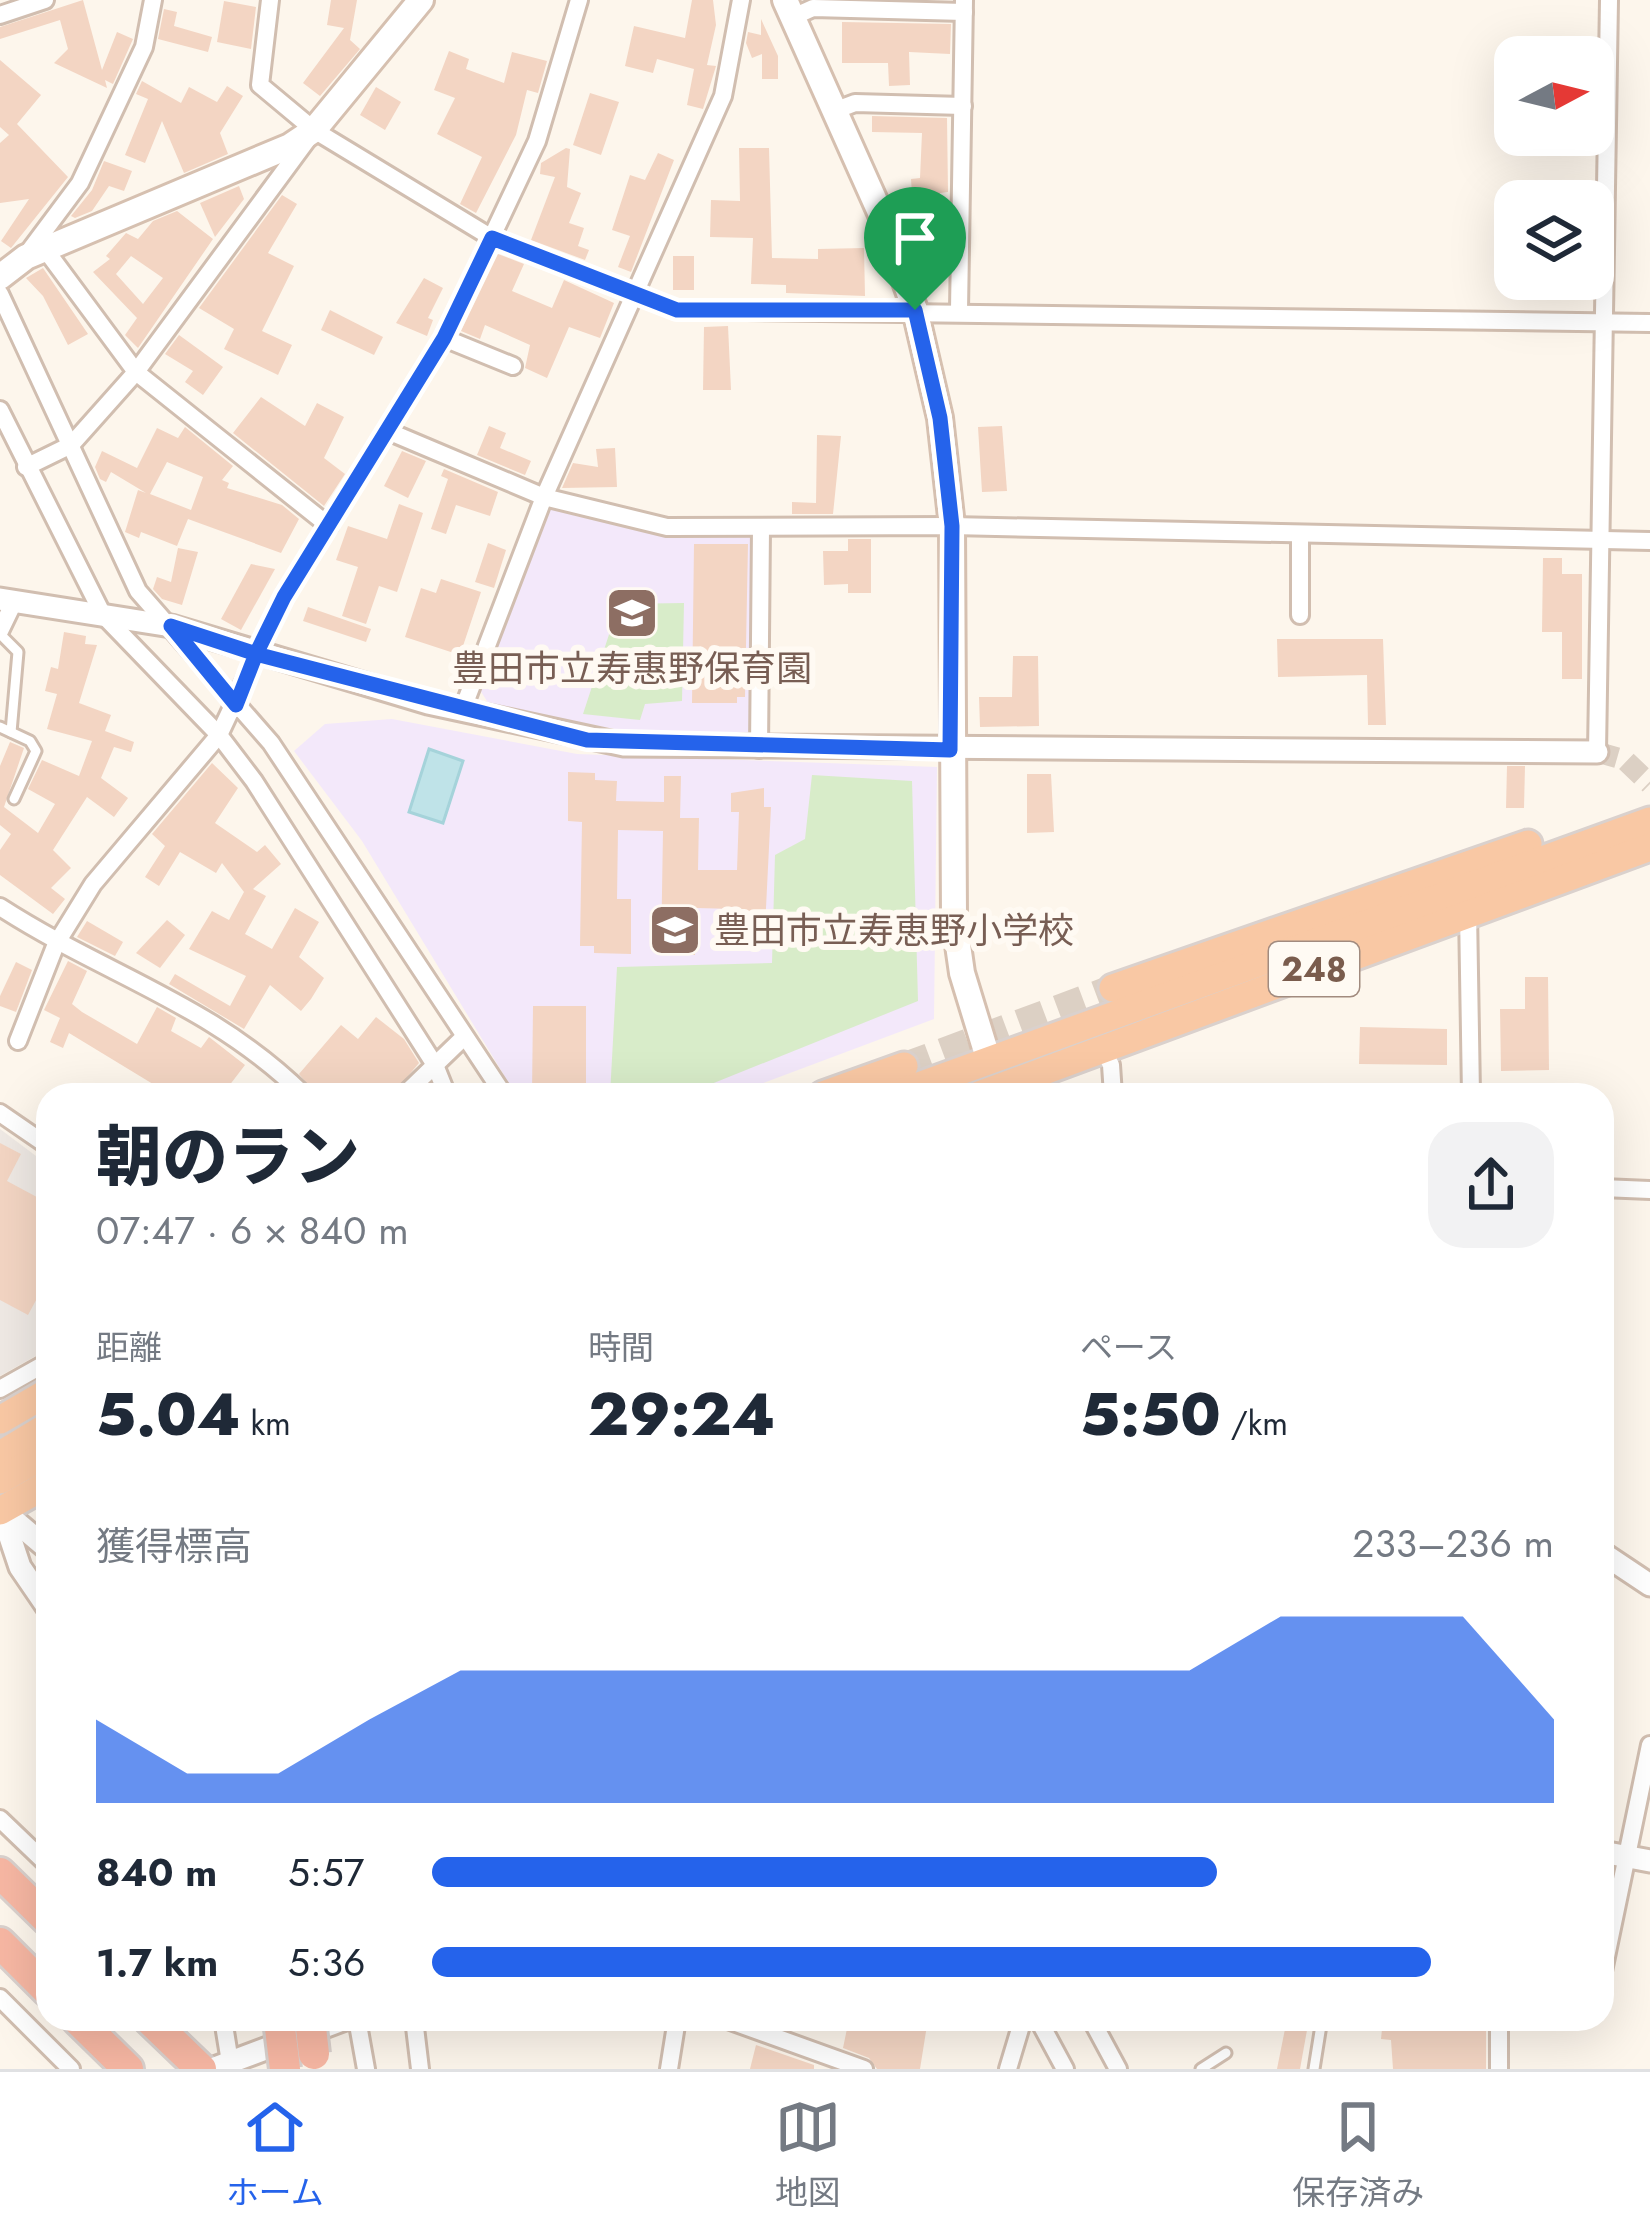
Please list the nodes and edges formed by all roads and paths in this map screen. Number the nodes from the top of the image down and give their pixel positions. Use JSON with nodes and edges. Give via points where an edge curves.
{"nodes":[{"id":1,"x":44,"y":0,"type":"edge"},
{"id":2,"x":153,"y":0,"type":"edge"},
{"id":3,"x":270,"y":0,"type":"edge"},
{"id":4,"x":579,"y":0,"type":"edge"},
{"id":5,"x":742,"y":0,"type":"edge"},
{"id":6,"x":1610,"y":0,"type":"edge"},
{"id":7,"x":415,"y":1,"type":"edge"},
{"id":8,"x":964,"y":6,"type":"edge"},
{"id":9,"x":789,"y":9,"type":"edge"},
{"id":10,"x":0,"y":15,"type":"edge"},
{"id":11,"x":963,"y":106,"type":"junction"},
{"id":12,"x":834,"y":111,"type":"junction"},
{"id":13,"x":314,"y":130,"type":"junction"},
{"id":14,"x":492,"y":238,"type":"junction"},
{"id":15,"x":35,"y":253,"type":"junction"},
{"id":16,"x":0,"y":277,"type":"edge"},
{"id":17,"x":0,"y":294,"type":"edge"},
{"id":18,"x":631,"y":296,"type":"junction"},
{"id":19,"x":915,"y":310,"type":"junction"},
{"id":20,"x":959,"y":310,"type":"junction"},
{"id":21,"x":1604,"y":322,"type":"junction"},
{"id":22,"x":1650,"y":322,"type":"edge"},
{"id":23,"x":444,"y":338,"type":"junction"},
{"id":24,"x":513,"y":366,"type":"dead end"},
{"id":25,"x":136,"y":372,"type":"junction"},
{"id":26,"x":0,"y":410,"type":"edge"},
{"id":27,"x":390,"y":432,"type":"junction"},
{"id":28,"x":71,"y":445,"type":"junction"},
{"id":29,"x":26,"y":467,"type":"junction"},
{"id":30,"x":544,"y":497,"type":"junction"},
{"id":31,"x":329,"y":526,"type":"junction"},
{"id":32,"x":952,"y":526,"type":"junction"},
{"id":33,"x":760,"y":528,"type":"junction"},
{"id":34,"x":1300,"y":534,"type":"junction"},
{"id":35,"x":1597,"y":540,"type":"junction"},
{"id":36,"x":1650,"y":541,"type":"edge"},
{"id":37,"x":7,"y":600,"type":"edge"},
{"id":38,"x":1300,"y":615,"type":"dead end"},
{"id":39,"x":112,"y":618,"type":"junction"},
{"id":40,"x":171,"y":626,"type":"junction"},
{"id":41,"x":0,"y":632,"type":"edge"},
{"id":42,"x":256,"y":654,"type":"junction"},
{"id":43,"x":236,"y":705,"type":"junction"},
{"id":44,"x":462,"y":711,"type":"junction"},
{"id":45,"x":6,"y":729,"type":"edge"},
{"id":46,"x":219,"y":736,"type":"junction"},
{"id":47,"x":760,"y":749,"type":"junction"},
{"id":48,"x":950,"y":750,"type":"junction"},
{"id":49,"x":1597,"y":752,"type":"joint"},
{"id":50,"x":14,"y":799,"type":"dead end"},
{"id":51,"x":1650,"y":805,"type":"edge"},
{"id":52,"x":1650,"y":821,"type":"edge"},
{"id":53,"x":1650,"y":847,"type":"edge"},
{"id":54,"x":0,"y":908,"type":"edge"},
{"id":55,"x":1468,"y":911,"type":"junction"},
{"id":56,"x":56,"y":944,"type":"junction"},
{"id":57,"x":1113,"y":988,"type":"tunnel mouth"},
{"id":58,"x":464,"y":1037,"type":"junction"},
{"id":59,"x":18,"y":1041,"type":"dead end"},
{"id":60,"x":1102,"y":1047,"type":"junction"},
{"id":61,"x":988,"y":1058,"type":"junction"},
{"id":62,"x":434,"y":1065,"type":"junction"},
{"id":63,"x":904,"y":1066,"type":"tunnel mouth"},
{"id":64,"x":290,"y":1083,"type":"edge"},
{"id":65,"x":416,"y":1083,"type":"edge"},
{"id":66,"x":442,"y":1083,"type":"edge"},
{"id":67,"x":496,"y":1083,"type":"edge"},
{"id":68,"x":857,"y":1083,"type":"edge"},
{"id":69,"x":924,"y":1083,"type":"edge"},
{"id":70,"x":995,"y":1083,"type":"edge"},
{"id":71,"x":1019,"y":1083,"type":"edge"},
{"id":72,"x":1112,"y":1083,"type":"edge"},
{"id":73,"x":1471,"y":1083,"type":"edge"},
{"id":74,"x":0,"y":1113,"type":"edge"},
{"id":75,"x":36,"y":1138,"type":"edge"},
{"id":76,"x":1614,"y":1188,"type":"edge"},
{"id":77,"x":1650,"y":1190,"type":"edge"},
{"id":78,"x":36,"y":1369,"type":"edge"},
{"id":79,"x":0,"y":1389,"type":"edge"},
{"id":80,"x":36,"y":1398,"type":"edge"},
{"id":81,"x":0,"y":1420,"type":"edge"},
{"id":82,"x":36,"y":1433,"type":"edge"},
{"id":83,"x":0,"y":1455,"type":"edge"},
{"id":84,"x":36,"y":1460,"type":"edge"},
{"id":85,"x":0,"y":1480,"type":"edge"},
{"id":86,"x":36,"y":1490,"type":"edge"},
{"id":87,"x":1,"y":1509,"type":"edge"},
{"id":88,"x":36,"y":1539,"type":"edge"},
{"id":89,"x":1614,"y":1561,"type":"edge"},
{"id":90,"x":1650,"y":1586,"type":"edge"},
{"id":91,"x":36,"y":1590,"type":"edge"},
{"id":92,"x":1650,"y":1745,"type":"edge"},
{"id":93,"x":0,"y":1819,"type":"edge"},
{"id":94,"x":36,"y":1854,"type":"edge"},
{"id":95,"x":1640,"y":1859,"type":"edge"},
{"id":96,"x":0,"y":1873,"type":"edge"},
{"id":97,"x":36,"y":1908,"type":"edge"},
{"id":98,"x":1614,"y":1939,"type":"edge"},
{"id":99,"x":0,"y":1943,"type":"edge"},
{"id":100,"x":36,"y":1979,"type":"edge"},
{"id":101,"x":0,"y":1998,"type":"edge"},
{"id":102,"x":89,"y":2031,"type":"edge"},
{"id":103,"x":165,"y":2031,"type":"edge"},
{"id":104,"x":221,"y":2031,"type":"edge"},
{"id":105,"x":280,"y":2031,"type":"edge"},
{"id":106,"x":311,"y":2031,"type":"edge"},
{"id":107,"x":312,"y":2031,"type":"edge"},
{"id":108,"x":359,"y":2031,"type":"edge"},
{"id":109,"x":415,"y":2031,"type":"edge"},
{"id":110,"x":675,"y":2031,"type":"edge"},
{"id":111,"x":758,"y":2031,"type":"edge"},
{"id":112,"x":1019,"y":2031,"type":"edge"},
{"id":113,"x":1044,"y":2031,"type":"edge"},
{"id":114,"x":1097,"y":2031,"type":"edge"},
{"id":115,"x":1320,"y":2031,"type":"edge"},
{"id":116,"x":1499,"y":2031,"type":"edge"},
{"id":117,"x":1226,"y":2053,"type":"dead end"},
{"id":118,"x":314,"y":2062,"type":"edge"},
{"id":119,"x":214,"y":2067,"type":"edge"},
{"id":120,"x":71,"y":2069,"type":"edge"},
{"id":121,"x":128,"y":2069,"type":"edge"},
{"id":122,"x":285,"y":2069,"type":"edge"},
{"id":123,"x":366,"y":2069,"type":"edge"},
{"id":124,"x":420,"y":2069,"type":"edge"},
{"id":125,"x":669,"y":2069,"type":"edge"},
{"id":126,"x":864,"y":2069,"type":"edge"},
{"id":127,"x":1008,"y":2069,"type":"edge"},
{"id":128,"x":1065,"y":2069,"type":"edge"},
{"id":129,"x":1118,"y":2069,"type":"edge"},
{"id":130,"x":1202,"y":2069,"type":"edge"},
{"id":131,"x":1314,"y":2069,"type":"edge"},
{"id":132,"x":1499,"y":2069,"type":"edge"}],
"edges":[{"from":1,"to":10,"type":"street"},
{"from":2,"to":15,"type":"street","via":[[144,47],[80,183]]},
{"from":3,"to":13,"type":"street","via":[[260,85]]},
{"from":4,"to":14,"type":"street","via":[[537,141]]},
{"from":5,"to":18,"type":"street","via":[[723,96]]},
{"from":6,"to":21,"type":"street"},
{"from":7,"to":13,"type":"main road"},
{"from":8,"to":9,"type":"street"},
{"from":8,"to":11,"type":"street"},
{"from":9,"to":12,"type":"main road"},
{"from":11,"to":12,"type":"street","via":[[855,104]]},
{"from":11,"to":20,"type":"street"},
{"from":12,"to":19,"type":"main road"},
{"from":13,"to":14,"type":"street"},
{"from":13,"to":15,"type":"main road"},
{"from":13,"to":25,"type":"street"},
{"from":14,"to":18,"type":"street"},
{"from":14,"to":23,"type":"street"},
{"from":15,"to":16,"type":"main road"},
{"from":15,"to":25,"type":"street"},
{"from":17,"to":28,"type":"street"},
{"from":18,"to":19,"type":"street","via":[[677,310]]},
{"from":18,"to":30,"type":"street"},
{"from":19,"to":20,"type":"street"},
{"from":19,"to":32,"type":"main road","via":[[940,418]]},
{"from":20,"to":21,"type":"street"},
{"from":21,"to":22,"type":"street"},
{"from":21,"to":35,"type":"street"},
{"from":23,"to":24,"type":"street"},
{"from":23,"to":27,"type":"street"},
{"from":25,"to":28,"type":"street"},
{"from":25,"to":31,"type":"street"},
{"from":26,"to":29,"type":"street"},
{"from":27,"to":30,"type":"street"},
{"from":27,"to":31,"type":"street"},
{"from":28,"to":29,"type":"street"},
{"from":28,"to":40,"type":"street","via":[[138,591]]},
{"from":29,"to":39,"type":"street"},
{"from":30,"to":33,"type":"street","via":[[667,527]]},
{"from":30,"to":44,"type":"street"},
{"from":31,"to":42,"type":"street"},
{"from":32,"to":33,"type":"street"},
{"from":32,"to":34,"type":"street"},
{"from":32,"to":48,"type":"main road"},
{"from":33,"to":47,"type":"street"},
{"from":34,"to":35,"type":"street"},
{"from":34,"to":38,"type":"street"},
{"from":35,"to":36,"type":"street"},
{"from":35,"to":49,"type":"street"},
{"from":37,"to":39,"type":"street"},
{"from":37,"to":41,"type":"street"},
{"from":39,"to":40,"type":"street"},
{"from":39,"to":46,"type":"street"},
{"from":40,"to":42,"type":"street"},
{"from":40,"to":43,"type":"street"},
{"from":41,"to":45,"type":"lane","via":[[18,652]]},
{"from":42,"to":43,"type":"street"},
{"from":42,"to":44,"type":"street"},
{"from":43,"to":46,"type":"street"},
{"from":43,"to":58,"type":"street","via":[[316,806]]},
{"from":44,"to":47,"type":"street","via":[[587,740]]},
{"from":45,"to":50,"type":"lane","via":[[36,751]]},
{"from":46,"to":56,"type":"street","via":[[94,884]]},
{"from":46,"to":62,"type":"street"},
{"from":47,"to":48,"type":"street"},
{"from":48,"to":49,"type":"street"},
{"from":48,"to":61,"type":"main road","via":[[954,916]]},
{"from":51,"to":57,"type":"highway","number":"248"},
{"from":52,"to":61,"type":"highway","number":"248"},
{"from":53,"to":55,"type":"highway","number":"248"},
{"from":54,"to":56,"type":"street"},
{"from":55,"to":60,"type":"highway","number":"248"},
{"from":55,"to":73,"type":"street"},
{"from":56,"to":59,"type":"street"},
{"from":56,"to":64,"type":"street","via":[[223,1025]]},
{"from":58,"to":62,"type":"street"},
{"from":58,"to":67,"type":"street"},
{"from":60,"to":71,"type":"highway","number":"248"},
{"from":60,"to":72,"type":"street"},
{"from":61,"to":69,"type":"highway","number":"248"},
{"from":61,"to":70,"type":"street"},
{"from":62,"to":65,"type":"street"},
{"from":62,"to":66,"type":"street"},
{"from":63,"to":68,"type":"highway"},
{"from":74,"to":75,"type":"street"},
{"from":76,"to":77,"type":"street"},
{"from":78,"to":79,"type":"street"},
{"from":80,"to":81,"type":"highway"},
{"from":82,"to":83,"type":"highway"},
{"from":84,"to":85,"type":"highway"},
{"from":86,"to":87,"type":"highway"},
{"from":87,"to":88,"type":"street"},
{"from":87,"to":91,"type":"street"},
{"from":89,"to":90,"type":"street"},
{"from":92,"to":95,"type":"street"},
{"from":93,"to":94,"type":"street"},
{"from":95,"to":98,"type":"street"},
{"from":96,"to":97,"type":"highway"},
{"from":99,"to":100,"type":"highway"},
{"from":101,"to":120,"type":"street"},
{"from":102,"to":121,"type":"highway"},
{"from":103,"to":119,"type":"highway"},
{"from":104,"to":119,"type":"street"},
{"from":105,"to":122,"type":"highway","bridge":true},
{"from":106,"to":118,"type":"highway","bridge":true},
{"from":107,"to":119,"type":"street"},
{"from":108,"to":123,"type":"street"},
{"from":109,"to":124,"type":"street"},
{"from":110,"to":125,"type":"street"},
{"from":111,"to":126,"type":"street"},
{"from":112,"to":127,"type":"street"},
{"from":113,"to":128,"type":"street"},
{"from":114,"to":129,"type":"street"},
{"from":115,"to":131,"type":"lane"},
{"from":116,"to":132,"type":"street"},
{"from":117,"to":130,"type":"lane"}]}
